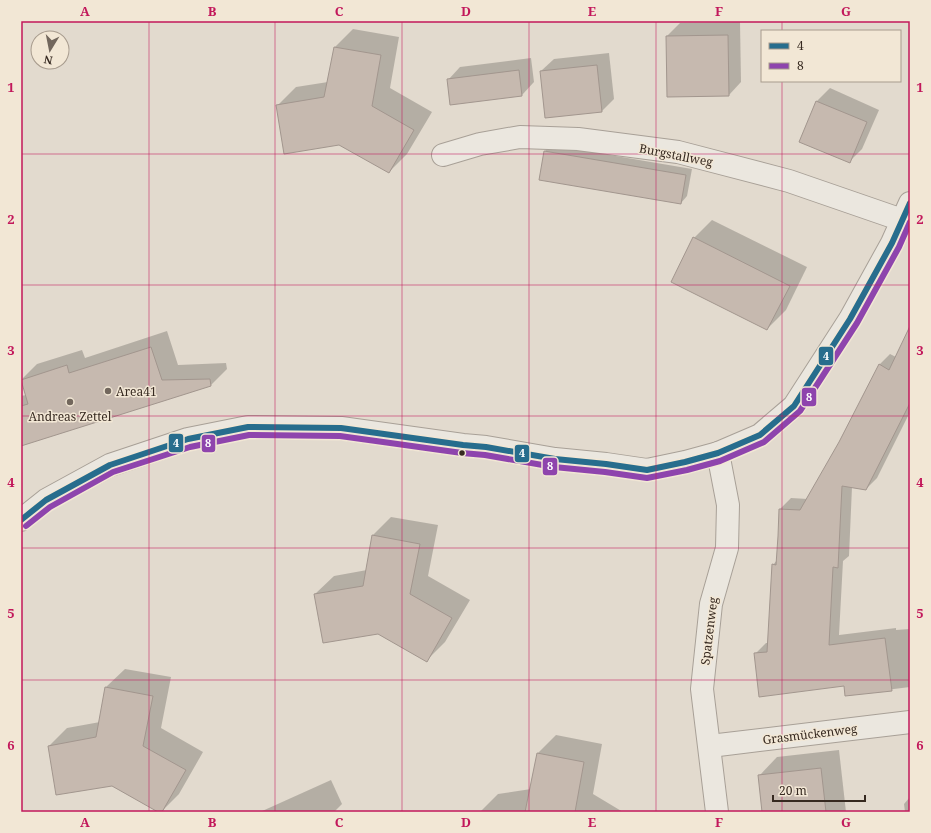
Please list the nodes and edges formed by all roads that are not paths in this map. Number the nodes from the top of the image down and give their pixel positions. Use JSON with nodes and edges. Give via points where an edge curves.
{"nodes":[{"id":1,"x":443,"y":155,"type":"dead end"},
{"id":2,"x":906,"y":212,"type":"edge"},
{"id":3,"x":718,"y":453,"type":"junction"},
{"id":4,"x":21,"y":520,"type":"edge"},
{"id":5,"x":910,"y":722,"type":"edge"},
{"id":6,"x":710,"y":746,"type":"junction"},
{"id":7,"x":717,"y":812,"type":"edge"}],
"edges":[{"from":1,"to":2,"type":"street","name":"Burgstallweg","via":[[480,144],[520,137],[578,139],[678,152]]},
{"from":2,"to":3,"type":"street","via":[[850,319],[794,406],[760,435]]},
{"from":3,"to":4,"type":"street","via":[[647,470],[340,428],[248,427],[188,439],[110,465],[46,500]]},
{"from":3,"to":6,"type":"street","name":"Spatzenweg","via":[[728,505],[727,548],[711,604],[702,689]]},
{"from":5,"to":6,"type":"street","name":"Grasmückenweg"},
{"from":6,"to":7,"type":"street","name":"Spatzenweg"}]}
